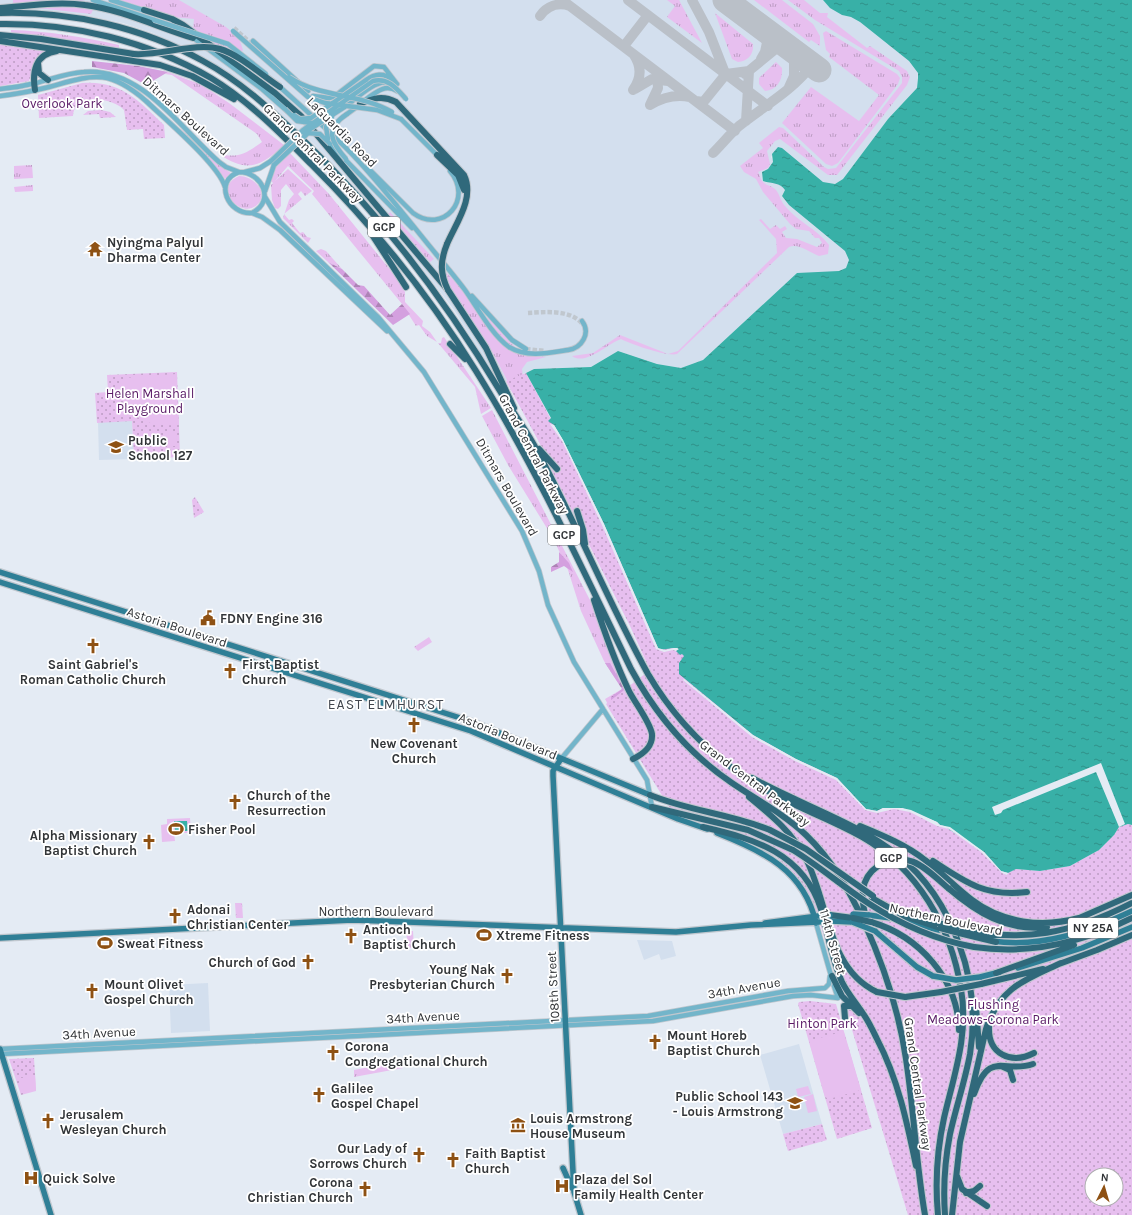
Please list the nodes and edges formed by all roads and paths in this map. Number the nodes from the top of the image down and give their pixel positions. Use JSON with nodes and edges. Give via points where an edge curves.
{"nodes":[{"id":1,"x":93,"y":0,"type":"edge"},
{"id":2,"x":111,"y":0,"type":"edge"},
{"id":3,"x":0,"y":8,"type":"edge"},
{"id":4,"x":144,"y":10,"type":"junction"},
{"id":5,"x":0,"y":13,"type":"edge"},
{"id":6,"x":0,"y":24,"type":"edge"},
{"id":7,"x":233,"y":31,"type":"dead end"},
{"id":8,"x":0,"y":35,"type":"edge"},
{"id":9,"x":193,"y":38,"type":"junction"},
{"id":10,"x":0,"y":41,"type":"edge"},
{"id":11,"x":253,"y":41,"type":"dead end"},
{"id":12,"x":87,"y":54,"type":"junction"},
{"id":13,"x":41,"y":59,"type":"junction"},
{"id":14,"x":372,"y":76,"type":"junction"},
{"id":15,"x":288,"y":77,"type":"dead end"},
{"id":16,"x":48,"y":80,"type":"junction"},
{"id":17,"x":379,"y":83,"type":"junction"},
{"id":18,"x":397,"y":84,"type":"junction"},
{"id":19,"x":35,"y":87,"type":"junction"},
{"id":20,"x":280,"y":87,"type":"junction"},
{"id":21,"x":0,"y":89,"type":"edge"},
{"id":22,"x":308,"y":91,"type":"dead end"},
{"id":23,"x":0,"y":96,"type":"edge"},
{"id":24,"x":313,"y":96,"type":"dead end"},
{"id":25,"x":360,"y":104,"type":"junction"},
{"id":26,"x":346,"y":106,"type":"junction"},
{"id":27,"x":285,"y":109,"type":"junction"},
{"id":28,"x":259,"y":114,"type":"junction"},
{"id":29,"x":401,"y":119,"type":"junction"},
{"id":30,"x":314,"y":122,"type":"junction"},
{"id":31,"x":293,"y":140,"type":"junction"},
{"id":32,"x":330,"y":144,"type":"junction"},
{"id":33,"x":347,"y":149,"type":"junction"},
{"id":34,"x":437,"y":155,"type":"junction"},
{"id":35,"x":346,"y":159,"type":"junction"},
{"id":36,"x":272,"y":163,"type":"junction"},
{"id":37,"x":239,"y":172,"type":"junction"},
{"id":38,"x":245,"y":172,"type":"junction"},
{"id":39,"x":225,"y":187,"type":"junction"},
{"id":40,"x":265,"y":190,"type":"junction"},
{"id":41,"x":265,"y":197,"type":"junction"},
{"id":42,"x":252,"y":213,"type":"junction"},
{"id":43,"x":456,"y":222,"type":"junction"},
{"id":44,"x":366,"y":223,"type":"junction"},
{"id":45,"x":420,"y":236,"type":"junction"},
{"id":46,"x":406,"y":287,"type":"dead end"},
{"id":47,"x":463,"y":288,"type":"junction"},
{"id":48,"x":448,"y":290,"type":"junction"},
{"id":49,"x":582,"y":321,"type":"dead end"},
{"id":50,"x":396,"y":339,"type":"junction"},
{"id":51,"x":450,"y":344,"type":"dead end"},
{"id":52,"x":526,"y":349,"type":"tunnel mouth"},
{"id":53,"x":475,"y":369,"type":"junction"},
{"id":54,"x":521,"y":424,"type":"junction"},
{"id":55,"x":529,"y":437,"type":"junction"},
{"id":56,"x":557,"y":469,"type":"dead end"},
{"id":57,"x":577,"y":511,"type":"dead end"},
{"id":58,"x":586,"y":550,"type":"junction"},
{"id":59,"x":0,"y":572,"type":"edge"},
{"id":60,"x":0,"y":582,"type":"edge"},
{"id":61,"x":588,"y":583,"type":"junction"},
{"id":62,"x":603,"y":709,"type":"junction"},
{"id":63,"x":698,"y":738,"type":"junction"},
{"id":64,"x":561,"y":759,"type":"junction"},
{"id":65,"x":633,"y":760,"type":"junction"},
{"id":66,"x":556,"y":767,"type":"junction"},
{"id":67,"x":731,"y":782,"type":"junction"},
{"id":68,"x":650,"y":795,"type":"junction"},
{"id":69,"x":652,"y":806,"type":"junction"},
{"id":70,"x":816,"y":808,"type":"junction"},
{"id":71,"x":703,"y":827,"type":"junction"},
{"id":72,"x":883,"y":836,"type":"junction"},
{"id":73,"x":751,"y":847,"type":"joint"},
{"id":74,"x":1027,"y":892,"type":"dead end"},
{"id":75,"x":1132,"y":895,"type":"edge"},
{"id":76,"x":1132,"y":903,"type":"edge"},
{"id":77,"x":1132,"y":911,"type":"edge"},
{"id":78,"x":830,"y":918,"type":"joint"},
{"id":79,"x":853,"y":918,"type":"junction"},
{"id":80,"x":818,"y":919,"type":"junction"},
{"id":81,"x":1131,"y":919,"type":"edge"},
{"id":82,"x":940,"y":927,"type":"junction"},
{"id":83,"x":1132,"y":927,"type":"edge"},
{"id":84,"x":561,"y":928,"type":"junction"},
{"id":85,"x":1047,"y":928,"type":"junction"},
{"id":86,"x":959,"y":932,"type":"junction"},
{"id":87,"x":1132,"y":935,"type":"edge"},
{"id":88,"x":0,"y":938,"type":"edge"},
{"id":89,"x":829,"y":938,"type":"junction"},
{"id":90,"x":1132,"y":938,"type":"edge"},
{"id":91,"x":873,"y":941,"type":"junction"},
{"id":92,"x":996,"y":942,"type":"joint"},
{"id":93,"x":1055,"y":948,"type":"junction"},
{"id":94,"x":1090,"y":953,"type":"junction"},
{"id":95,"x":963,"y":955,"type":"junction"},
{"id":96,"x":1061,"y":963,"type":"junction"},
{"id":97,"x":831,"y":973,"type":"junction"},
{"id":98,"x":996,"y":973,"type":"joint"},
{"id":99,"x":877,"y":992,"type":"junction"},
{"id":100,"x":838,"y":998,"type":"junction"},
{"id":101,"x":847,"y":1001,"type":"junction"},
{"id":102,"x":853,"y":1007,"type":"junction"},
{"id":103,"x":990,"y":1016,"type":"junction"},
{"id":104,"x":845,"y":1018,"type":"dead end"},
{"id":105,"x":566,"y":1023,"type":"junction"},
{"id":106,"x":872,"y":1028,"type":"junction"},
{"id":107,"x":0,"y":1051,"type":"edge"},
{"id":108,"x":1034,"y":1053,"type":"dead end"},
{"id":109,"x":1033,"y":1064,"type":"dead end"},
{"id":110,"x":958,"y":1066,"type":"junction"},
{"id":111,"x":998,"y":1066,"type":"junction"},
{"id":112,"x":974,"y":1078,"type":"junction"},
{"id":113,"x":1013,"y":1080,"type":"dead end"},
{"id":114,"x":964,"y":1124,"type":"junction"},
{"id":115,"x":958,"y":1152,"type":"junction"},
{"id":116,"x":563,"y":1168,"type":"dead end"},
{"id":117,"x":980,"y":1186,"type":"dead end"},
{"id":118,"x":574,"y":1192,"type":"junction"},
{"id":119,"x":966,"y":1193,"type":"junction"},
{"id":120,"x":987,"y":1206,"type":"dead end"},
{"id":121,"x":925,"y":1213,"type":"edge"},
{"id":122,"x":51,"y":1215,"type":"edge"},
{"id":123,"x":581,"y":1215,"type":"edge"},
{"id":124,"x":938,"y":1215,"type":"edge"},
{"id":125,"x":946,"y":1215,"type":"edge"},
{"id":126,"x":952,"y":1215,"type":"edge"}],
"edges":[{"from":1,"to":20,"type":"street","name":"LaGuardia Road","bridge":true,"via":[[228,44]]},
{"from":2,"to":4,"type":"street","name":"LaGuardia Road"},
{"from":3,"to":9,"type":"highway","via":[[56,4],[85,5]]},
{"from":4,"to":9,"type":"street","name":"LaGuardia Road","via":[[167,20]]},
{"from":4,"to":48,"type":"highway","bridge":true,"via":[[172,18],[183,25],[290,106]]},
{"from":5,"to":54,"type":"highway","name":"Grand Central Parkway","number":"GCP","via":[[63,17],[132,31],[190,54],[224,73],[255,96],[322,159],[402,248],[454,316]]},
{"from":6,"to":28,"type":"highway","name":"Grand Central Parkway","number":"GCP","via":[[73,29],[140,46],[182,63],[214,80]]},
{"from":7,"to":29,"type":"street","bridge":true,"via":[[308,97],[325,103],[377,110]]},
{"from":8,"to":20,"type":"highway","bridge":true,"via":[[134,54],[156,54],[205,47],[219,49],[235,56]]},
{"from":9,"to":27,"type":"street","name":"LaGuardia Road"},
{"from":10,"to":12,"type":"highway"},
{"from":11,"to":22,"type":"street"},
{"from":12,"to":13,"type":"highway","via":[[55,52]]},
{"from":12,"to":28,"type":"highway","via":[[146,62],[174,69],[216,88]]},
{"from":13,"to":16,"type":"highway","via":[[38,72]]},
{"from":13,"to":19,"type":"highway","via":[[35,67]]},
{"from":14,"to":17,"type":"street"},
{"from":14,"to":18,"type":"street","via":[[384,75]]},
{"from":14,"to":27,"type":"street","bridge":true,"via":[[309,119],[298,118]]},
{"from":15,"to":29,"type":"street","bridge":true,"via":[[315,90],[381,106]]},
{"from":16,"to":19,"type":"street","name":"Ditmars Boulevard"},
{"from":16,"to":37,"type":"street","name":"Ditmars Boulevard","via":[[92,72],[109,74],[130,82],[149,95],[219,162]]},
{"from":17,"to":18,"type":"street","via":[[390,81]]},
{"from":17,"to":26,"type":"street"},
{"from":18,"to":24,"type":"street","via":[[384,68],[374,66],[335,96]]},
{"from":19,"to":21,"type":"street","name":"Ditmars Boulevard"},
{"from":19,"to":23,"type":"street","name":"Ditmars Boulevard"},
{"from":19,"to":39,"type":"street","name":"Ditmars Boulevard","via":[[85,77],[105,78],[124,84],[146,101],[211,164]]},
{"from":20,"to":33,"type":"street","name":"LaGuardia Road"},
{"from":25,"to":30,"type":"street","bridge":true,"via":[[378,91],[387,88],[393,89],[406,99],[389,83],[376,80]]},
{"from":25,"to":35,"type":"street","bridge":true,"via":[[337,121],[332,129],[334,144]]},
{"from":25,"to":43,"type":"highway","bridge":true,"via":[[378,98],[396,102],[460,170],[468,192]]},
{"from":26,"to":31,"type":"street","bridge":true},
{"from":26,"to":32,"type":"street","bridge":true,"via":[[327,124],[326,134]]},
{"from":27,"to":30,"type":"street","bridge":true,"via":[[299,122]]},
{"from":28,"to":44,"type":"highway","name":"Grand Central Parkway","number":"GCP","via":[[316,169]]},
{"from":29,"to":34,"type":"street"},
{"from":30,"to":31,"type":"street","bridge":true},
{"from":31,"to":36,"type":"street","bridge":true},
{"from":32,"to":35,"type":"street","bridge":true},
{"from":32,"to":36,"type":"street","bridge":true,"via":[[318,134],[308,134]]},
{"from":33,"to":34,"type":"street","via":[[413,213],[425,219],[440,219],[451,212],[457,202],[458,182]]},
{"from":33,"to":45,"type":"street","name":"LaGuardia Road"},
{"from":34,"to":43,"type":"highway","via":[[456,173],[463,184],[464,200]]},
{"from":35,"to":45,"type":"street"},
{"from":36,"to":38,"type":"street"},
{"from":36,"to":40,"type":"street"},
{"from":37,"to":38,"type":"street"},
{"from":37,"to":39,"type":"street","via":[[228,179]]},
{"from":38,"to":40,"type":"street","via":[[257,179]]},
{"from":39,"to":42,"type":"street","via":[[227,198],[233,205],[244,212]]},
{"from":40,"to":41,"type":"street"},
{"from":41,"to":42,"type":"street","via":[[259,208]]},
{"from":41,"to":50,"type":"street","name":"Ditmars Boulevard","via":[[280,222],[378,316]]},
{"from":42,"to":50,"type":"street","name":"Ditmars Boulevard","via":[[280,230]]},
{"from":43,"to":48,"type":"highway","bridge":true,"via":[[441,263],[442,276]]},
{"from":44,"to":46,"type":"highway","via":[[379,248]]},
{"from":44,"to":53,"type":"highway","name":"Grand Central Parkway","number":"GCP","via":[[421,291]]},
{"from":45,"to":47,"type":"street","name":"LaGuardia Road"},
{"from":47,"to":49,"type":"street","via":[[505,344],[520,352],[531,354],[577,347],[585,336],[586,328]]},
{"from":47,"to":52,"type":"street","via":[[512,340]]},
{"from":48,"to":54,"type":"highway","via":[[492,358]]},
{"from":50,"to":62,"type":"street","name":"Ditmars Boulevard","via":[[424,372],[522,531],[539,571],[548,605],[574,662]]},
{"from":51,"to":53,"type":"highway"},
{"from":53,"to":61,"type":"highway","name":"Grand Central Parkway","number":"GCP","via":[[525,456]]},
{"from":54,"to":55,"type":"highway","name":"Grand Central Parkway","number":"GCP"},
{"from":55,"to":56,"type":"highway"},
{"from":55,"to":58,"type":"highway","name":"Grand Central Parkway","number":"GCP"},
{"from":57,"to":58,"type":"highway"},
{"from":58,"to":63,"type":"highway","name":"Grand Central Parkway","number":"GCP","via":[[648,674],[671,708]]},
{"from":59,"to":64,"type":"main road","name":"Astoria Boulevard","via":[[473,722]]},
{"from":60,"to":66,"type":"main road","name":"Astoria Boulevard","via":[[467,730]]},
{"from":61,"to":65,"type":"highway","via":[[618,667],[651,731],[648,749]]},
{"from":61,"to":67,"type":"highway","name":"Grand Central Parkway","number":"GCP","via":[[631,669],[652,704],[687,745]]},
{"from":62,"to":64,"type":"street"},
{"from":62,"to":65,"type":"street","name":"Ditmars Boulevard"},
{"from":63,"to":70,"type":"highway","name":"Grand Central Parkway","number":"GCP","via":[[744,773]]},
{"from":63,"to":110,"type":"highway","name":"Grand Central Parkway","number":"GCP","via":[[727,764],[754,783],[874,844],[896,861],[918,886],[944,931],[959,978],[963,1019]]},
{"from":64,"to":66,"type":"main road","name":"108th Street"},
{"from":64,"to":68,"type":"main road","name":"Astoria Boulevard"},
{"from":65,"to":68,"type":"street","name":"Ditmars Boulevard","via":[[647,780]]},
{"from":66,"to":69,"type":"main road","name":"Astoria Boulevard"},
{"from":66,"to":84,"type":"main road","name":"108th Street","via":[[553,776]]},
{"from":67,"to":91,"type":"highway","name":"Grand Central Parkway","number":"GCP","via":[[785,817],[820,850],[852,897]]},
{"from":67,"to":99,"type":"highway","via":[[778,821],[797,843],[815,877],[841,958],[858,980]]},
{"from":68,"to":69,"type":"street","name":"Ditmars Boulevard"},
{"from":68,"to":82,"type":"highway","bridge":true,"via":[[770,830],[800,846],[872,897]]},
{"from":69,"to":71,"type":"main road","name":"Astoria Boulevard"},
{"from":69,"to":93,"type":"highway","bridge":true,"via":[[742,828],[766,837],[793,850],[868,903],[934,936],[974,947],[1013,950]]},
{"from":70,"to":72,"type":"highway"},
{"from":70,"to":95,"type":"highway","name":"Grand Central Parkway","number":"GCP","via":[[875,838],[912,867],[945,911]]},
{"from":71,"to":73,"type":"main road","name":"Astoria Boulevard"},
{"from":71,"to":89,"type":"highway","via":[[756,842],[774,850],[791,863],[814,892]]},
{"from":72,"to":74,"type":"highway","via":[[921,854],[980,889],[1004,893]]},
{"from":72,"to":85,"type":"highway","via":[[923,858],[986,909]]},
{"from":73,"to":80,"type":"main road","name":"114th Street","via":[[772,858],[786,870],[810,902]]},
{"from":75,"to":85,"type":"highway","via":[[1079,918]]},
{"from":76,"to":85,"type":"highway","via":[[1086,923]]},
{"from":77,"to":93,"type":"main road","name":"Northern Boulevard","number":"NY 25A","via":[[1083,932]]},
{"from":78,"to":79,"type":"highway"},
{"from":78,"to":80,"type":"main road","name":"Northern Boulevard","bridge":true},
{"from":79,"to":82,"type":"main road","name":"Northern Boulevard","bridge":true,"via":[[868,915]]},
{"from":79,"to":98,"type":"main road","bridge":true,"via":[[875,931],[917,967],[932,976],[956,980]]},
{"from":79,"to":110,"type":"highway","bridge":true,"via":[[894,931],[912,942],[928,956],[940,972],[958,1012]]},
{"from":80,"to":84,"type":"main road","name":"Northern Boulevard","via":[[676,932]]},
{"from":80,"to":97,"type":"street","name":"114th Street"},
{"from":81,"to":93,"type":"highway","via":[[1094,937]]},
{"from":82,"to":86,"type":"highway","bridge":true},
{"from":83,"to":93,"type":"main road","name":"Northern Boulevard","number":"NY 25A"},
{"from":84,"to":88,"type":"main road","name":"Northern Boulevard","via":[[352,920]]},
{"from":84,"to":105,"type":"main road","name":"108th Street"},
{"from":85,"to":86,"type":"highway","via":[[1022,936]]},
{"from":85,"to":91,"type":"highway","bridge":true,"via":[[1024,927],[997,921],[973,908],[913,861],[894,860],[878,866],[866,879],[862,895],[863,907]]},
{"from":86,"to":92,"type":"highway"},
{"from":87,"to":94,"type":"highway"},
{"from":89,"to":99,"type":"highway","via":[[845,971],[858,983]]},
{"from":89,"to":106,"type":"highway","via":[[842,982]]},
{"from":90,"to":94,"type":"highway"},
{"from":91,"to":121,"type":"highway","name":"Grand Central Parkway","number":"GCP","via":[[891,992],[904,1044]]},
{"from":92,"to":93,"type":"main road","name":"Northern Boulevard","number":"NY 25A"},
{"from":93,"to":98,"type":"highway"},
{"from":94,"to":96,"type":"highway"},
{"from":95,"to":112,"type":"highway","via":[[972,982],[978,1024],[979,1046]]},
{"from":95,"to":125,"type":"highway","name":"Grand Central Parkway","number":"GCP","via":[[972,995],[972,1035],[948,1148],[944,1181]]},
{"from":96,"to":99,"type":"highway","bridge":true,"via":[[941,992],[905,997]]},
{"from":96,"to":103,"type":"highway","via":[[1010,989]]},
{"from":97,"to":100,"type":"street","name":"114th Street"},
{"from":97,"to":101,"type":"highway"},
{"from":97,"to":105,"type":"street","name":"34th Avenue","via":[[830,982],[825,988],[788,991],[648,1016]]},
{"from":100,"to":101,"type":"highway"},
{"from":100,"to":105,"type":"street","name":"34th Avenue","via":[[795,995],[657,1020]]},
{"from":101,"to":102,"type":"highway"},
{"from":102,"to":104,"type":"highway","via":[[848,1004],[844,1006]]},
{"from":102,"to":106,"type":"highway"},
{"from":103,"to":108,"type":"highway","via":[[989,1037],[997,1050],[1012,1058]]},
{"from":103,"to":112,"type":"highway"},
{"from":105,"to":107,"type":"street","name":"34th Avenue"},
{"from":105,"to":118,"type":"main road","name":"108th Street"},
{"from":106,"to":121,"type":"highway","via":[[900,1092]]},
{"from":107,"to":122,"type":"main road"},
{"from":109,"to":111,"type":"highway"},
{"from":110,"to":124,"type":"highway","name":"Grand Central Parkway","number":"GCP","via":[[940,1144],[937,1178]]},
{"from":111,"to":113,"type":"highway","via":[[1010,1070]]},
{"from":111,"to":114,"type":"highway","via":[[987,1071],[978,1083]]},
{"from":112,"to":114,"type":"highway"},
{"from":114,"to":115,"type":"highway"},
{"from":115,"to":119,"type":"highway","via":[[957,1179]]},
{"from":115,"to":126,"type":"highway"},
{"from":116,"to":118,"type":"main road"},
{"from":117,"to":119,"type":"highway"},
{"from":118,"to":123,"type":"main road","name":"108th Street"},
{"from":119,"to":120,"type":"highway"}]}
